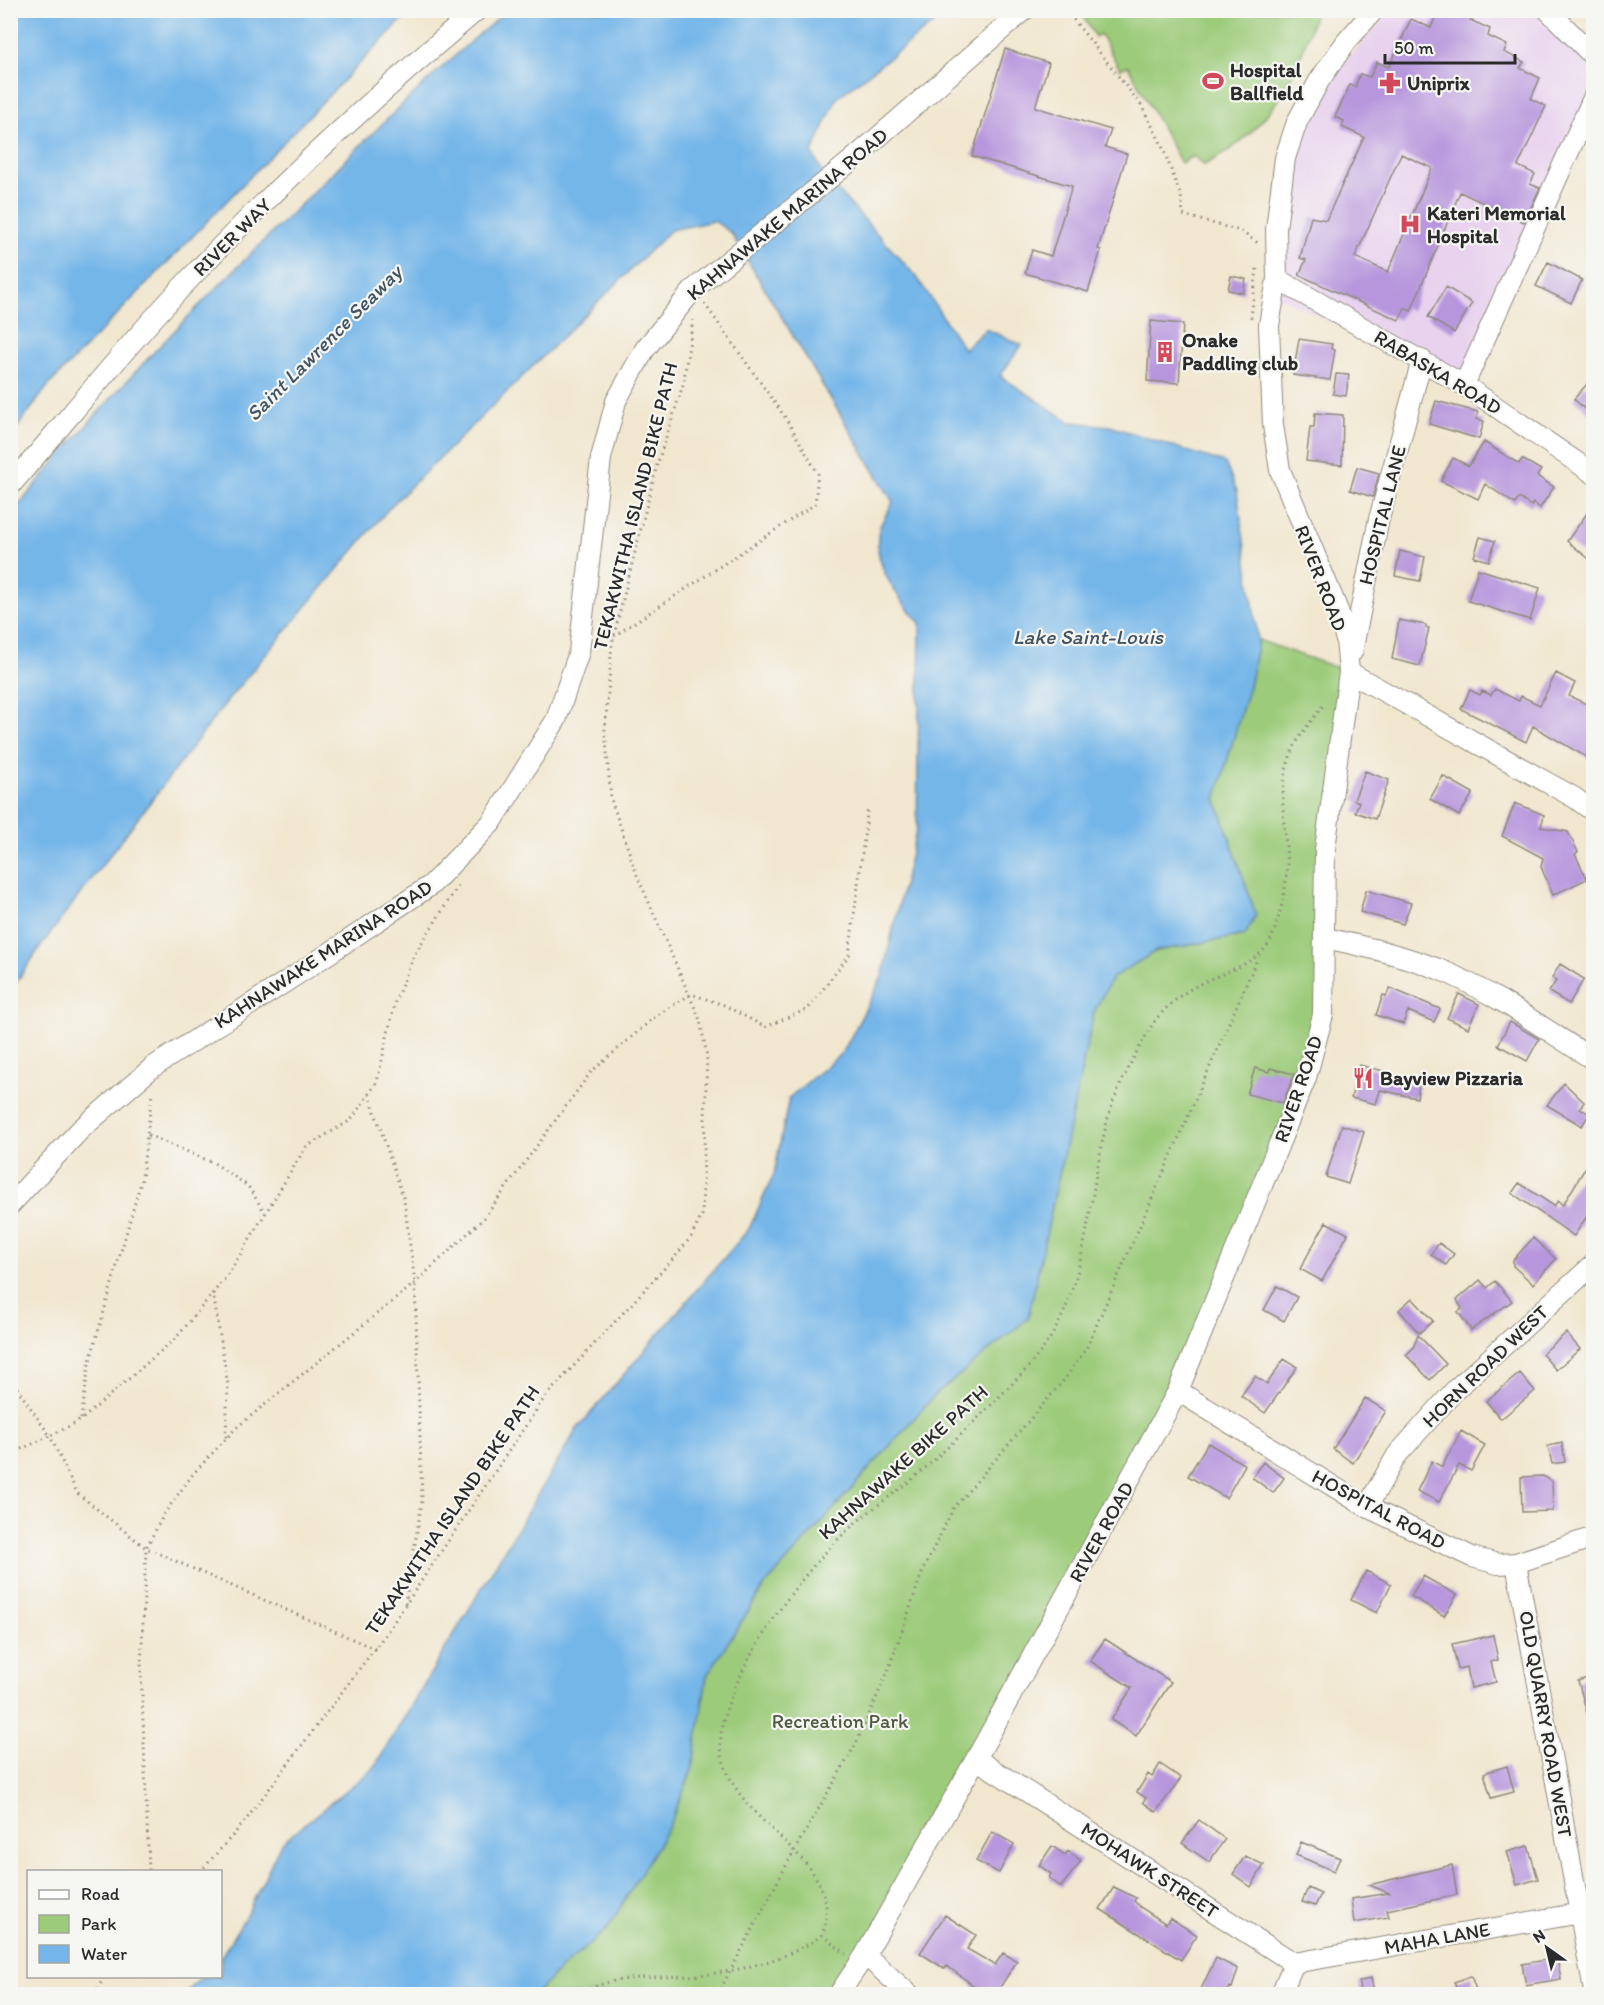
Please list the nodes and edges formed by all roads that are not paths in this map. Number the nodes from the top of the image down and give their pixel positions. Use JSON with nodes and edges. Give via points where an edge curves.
{"nodes":[{"id":1,"x":477,"y":10,"type":"edge"},
{"id":2,"x":1024,"y":10,"type":"edge"},
{"id":3,"x":1374,"y":10,"type":"edge"},
{"id":4,"x":1548,"y":10,"type":"edge"},
{"id":5,"x":1593,"y":57,"type":"edge"},
{"id":6,"x":1593,"y":96,"type":"edge"},
{"id":7,"x":1277,"y":279,"type":"junction"},
{"id":8,"x":1422,"y":360,"type":"junction"},
{"id":9,"x":1464,"y":385,"type":"junction"},
{"id":10,"x":1593,"y":474,"type":"edge"},
{"id":11,"x":10,"y":486,"type":"edge"},
{"id":12,"x":1349,"y":672,"type":"junction"},
{"id":13,"x":1593,"y":812,"type":"edge"},
{"id":14,"x":1325,"y":938,"type":"junction"},
{"id":15,"x":1593,"y":1060,"type":"edge"},
{"id":16,"x":10,"y":1205,"type":"edge"},
{"id":17,"x":1593,"y":1264,"type":"edge"},
{"id":18,"x":1178,"y":1392,"type":"junction"},
{"id":19,"x":1368,"y":1507,"type":"junction"},
{"id":20,"x":1593,"y":1537,"type":"edge"},
{"id":21,"x":1516,"y":1563,"type":"junction"},
{"id":22,"x":976,"y":1759,"type":"junction"},
{"id":23,"x":1581,"y":1913,"type":"junction"},
{"id":24,"x":862,"y":1959,"type":"junction"},
{"id":25,"x":1294,"y":1963,"type":"junction"},
{"id":26,"x":1593,"y":1991,"type":"edge"},
{"id":27,"x":839,"y":1995,"type":"edge"},
{"id":28,"x":909,"y":1995,"type":"edge"},
{"id":29,"x":1281,"y":1995,"type":"edge"}],
"edges":[{"from":1,"to":11,"type":"street","name":"RIVER WAY","via":[[244,222],[101,378]]},
{"from":2,"to":16,"type":"street","name":"KAHNAWAKE MARINA ROAD","via":[[852,160],[694,290],[645,349],[616,400],[601,458],[579,652],[556,720],[492,822],[431,885],[153,1067],[81,1129]]},
{"from":3,"to":7,"type":"street","name":"RIVER ROAD","via":[[1319,81],[1297,122],[1285,158],[1279,205]]},
{"from":4,"to":5,"type":"street"},
{"from":6,"to":9,"type":"street"},
{"from":7,"to":8,"type":"street","name":"RABASKA ROAD"},
{"from":7,"to":12,"type":"street","name":"RIVER ROAD","via":[[1269,325],[1273,425],[1280,471],[1337,608]]},
{"from":8,"to":9,"type":"street","name":"RABASKA ROAD"},
{"from":8,"to":12,"type":"street","name":"HOSPITAL LANE","via":[[1379,519]]},
{"from":9,"to":10,"type":"street","name":"RABASKA ROAD"},
{"from":12,"to":13,"type":"street","via":[[1575,798]]},
{"from":12,"to":14,"type":"street","name":"RIVER ROAD","via":[[1325,849]]},
{"from":14,"to":15,"type":"street","via":[[1390,953],[1447,973],[1487,993]]},
{"from":14,"to":18,"type":"street","name":"RIVER ROAD","via":[[1323,1015],[1306,1078]]},
{"from":17,"to":19,"type":"street","name":"HORN ROAD WEST","via":[[1456,1389],[1397,1455]]},
{"from":18,"to":19,"type":"street","name":"HOSPITAL ROAD"},
{"from":18,"to":22,"type":"street","name":"RIVER ROAD"},
{"from":19,"to":21,"type":"street","name":"HOSPITAL ROAD","via":[[1472,1557],[1498,1564]]},
{"from":20,"to":21,"type":"street","name":"HOSPITAL ROAD"},
{"from":21,"to":23,"type":"street","name":"OLD QUARRY ROAD WEST"},
{"from":22,"to":24,"type":"street","name":"RIVER ROAD"},
{"from":22,"to":25,"type":"street","name":"MOHAWK STREET"},
{"from":23,"to":25,"type":"street","name":"MAHA LANE"},
{"from":23,"to":26,"type":"street","name":"OLD QUARRY ROAD WEST"},
{"from":24,"to":27,"type":"street","name":"RIVER ROAD"},
{"from":24,"to":28,"type":"street"},
{"from":25,"to":29,"type":"street"}]}
